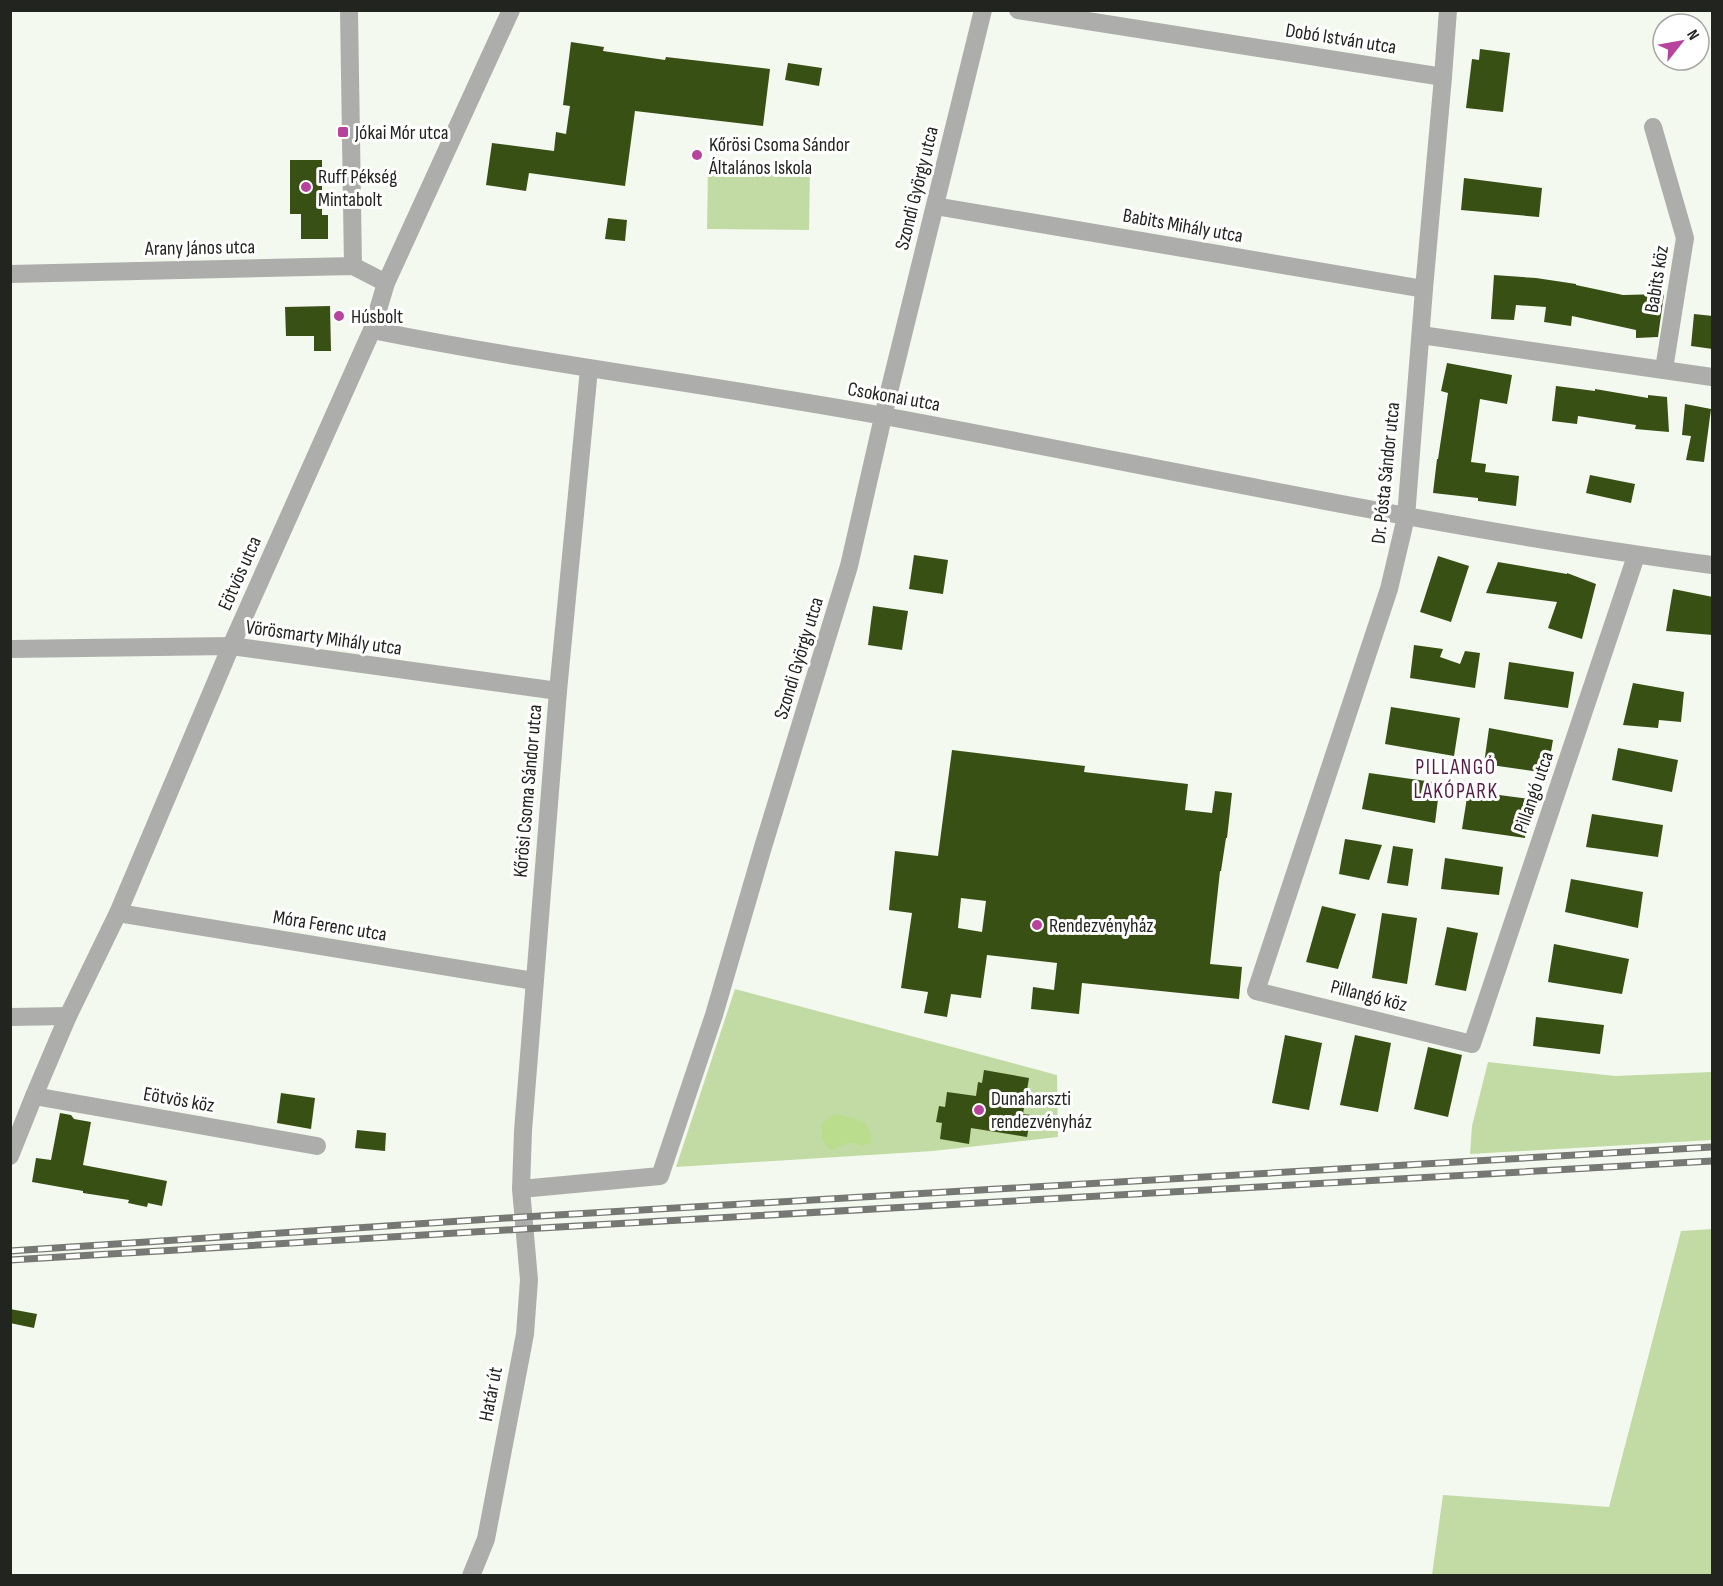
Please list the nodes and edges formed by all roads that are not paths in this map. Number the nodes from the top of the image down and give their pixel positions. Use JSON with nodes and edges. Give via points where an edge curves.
{"nodes":[{"id":1,"x":349,"y":10,"type":"edge"},
{"id":2,"x":512,"y":10,"type":"edge"},
{"id":3,"x":983,"y":10,"type":"edge"},
{"id":4,"x":1018,"y":10,"type":"edge"},
{"id":5,"x":1448,"y":10,"type":"edge"},
{"id":6,"x":1443,"y":77,"type":"junction"},
{"id":7,"x":1653,"y":127,"type":"dead end"},
{"id":8,"x":935,"y":206,"type":"junction"},
{"id":9,"x":353,"y":266,"type":"junction"},
{"id":10,"x":10,"y":273,"type":"edge"},
{"id":11,"x":386,"y":283,"type":"junction"},
{"id":12,"x":1424,"y":289,"type":"junction"},
{"id":13,"x":372,"y":330,"type":"junction"},
{"id":14,"x":1421,"y":334,"type":"junction"},
{"id":15,"x":589,"y":369,"type":"junction"},
{"id":16,"x":1664,"y":369,"type":"junction"},
{"id":17,"x":1713,"y":377,"type":"edge"},
{"id":18,"x":884,"y":416,"type":"junction"},
{"id":19,"x":1406,"y":517,"type":"junction"},
{"id":20,"x":1636,"y":556,"type":"junction"},
{"id":21,"x":1713,"y":565,"type":"edge"},
{"id":22,"x":231,"y":646,"type":"junction"},
{"id":23,"x":10,"y":650,"type":"edge"},
{"id":24,"x":558,"y":692,"type":"junction"},
{"id":25,"x":118,"y":913,"type":"junction"},
{"id":26,"x":534,"y":981,"type":"junction"},
{"id":27,"x":1256,"y":991,"type":"joint"},
{"id":28,"x":68,"y":1016,"type":"junction"},
{"id":29,"x":10,"y":1017,"type":"edge"},
{"id":30,"x":1472,"y":1044,"type":"joint"},
{"id":31,"x":34,"y":1096,"type":"junction"},
{"id":32,"x":317,"y":1146,"type":"dead end"},
{"id":33,"x":10,"y":1156,"type":"edge"},
{"id":34,"x":521,"y":1190,"type":"junction"},
{"id":35,"x":523,"y":1217,"type":"joint"},
{"id":36,"x":471,"y":1575,"type":"edge"}],
"edges":[{"from":1,"to":9,"type":"street"},
{"from":2,"to":11,"type":"street","name":"Eötvös utca"},
{"from":3,"to":8,"type":"street","name":"Szondi György utca"},
{"from":4,"to":6,"type":"street","name":"Dobó István utca"},
{"from":5,"to":6,"type":"street","name":"Dr. Pósta Sándor utca"},
{"from":6,"to":12,"type":"street","name":"Dr. Pósta Sándor utca"},
{"from":7,"to":16,"type":"street","name":"Babits köz","via":[[1685,238]]},
{"from":8,"to":12,"type":"street","name":"Babits Mihály utca"},
{"from":8,"to":18,"type":"street","name":"Szondi György utca"},
{"from":9,"to":10,"type":"street","name":"Arany János utca"},
{"from":9,"to":11,"type":"street","name":"Arany János utca"},
{"from":11,"to":13,"type":"street","name":"Eötvös utca"},
{"from":12,"to":14,"type":"street","name":"Dr. Pósta Sándor utca"},
{"from":13,"to":15,"type":"street","name":"Csokonai utca"},
{"from":13,"to":22,"type":"street","name":"Eötvös utca"},
{"from":14,"to":16,"type":"street"},
{"from":14,"to":19,"type":"street","name":"Dr. Pósta Sándor utca"},
{"from":15,"to":18,"type":"street","name":"Csokonai utca"},
{"from":15,"to":24,"type":"street","name":"Kőrösi Csoma Sándor utca"},
{"from":16,"to":17,"type":"street"},
{"from":18,"to":19,"type":"street","name":"Csokonai utca"},
{"from":18,"to":34,"type":"street","name":"Szondi György utca","via":[[843,587],[714,1015],[660,1176]]},
{"from":19,"to":20,"type":"street","name":"Csokonai utca"},
{"from":19,"to":27,"type":"street","name":"Dr. Pósta Sándor utca","via":[[1389,589]]},
{"from":20,"to":21,"type":"street","name":"Csokonai utca"},
{"from":20,"to":30,"type":"street","name":"Pillangó utca"},
{"from":22,"to":23,"type":"street","name":"Vörösmarty Mihály utca"},
{"from":22,"to":24,"type":"street","name":"Vörösmarty Mihály utca"},
{"from":22,"to":25,"type":"street","name":"Eötvös utca"},
{"from":24,"to":26,"type":"street","name":"Kőrösi Csoma Sándor utca"},
{"from":25,"to":26,"type":"street","name":"Móra Ferenc utca"},
{"from":25,"to":28,"type":"street","name":"Eötvös utca"},
{"from":26,"to":34,"type":"street","name":"Kőrösi Csoma Sándor utca"},
{"from":27,"to":30,"type":"street","name":"Pillangó köz"},
{"from":28,"to":29,"type":"street"},
{"from":28,"to":31,"type":"street","name":"Eötvös utca"},
{"from":31,"to":32,"type":"street","name":"Eötvös köz"},
{"from":31,"to":33,"type":"street","name":"Eötvös utca"},
{"from":34,"to":35,"type":"street","name":"Kőrösi Csoma Sándor utca"},
{"from":35,"to":36,"type":"street","name":"Határ út","via":[[529,1280],[525,1334],[486,1539]]}]}
